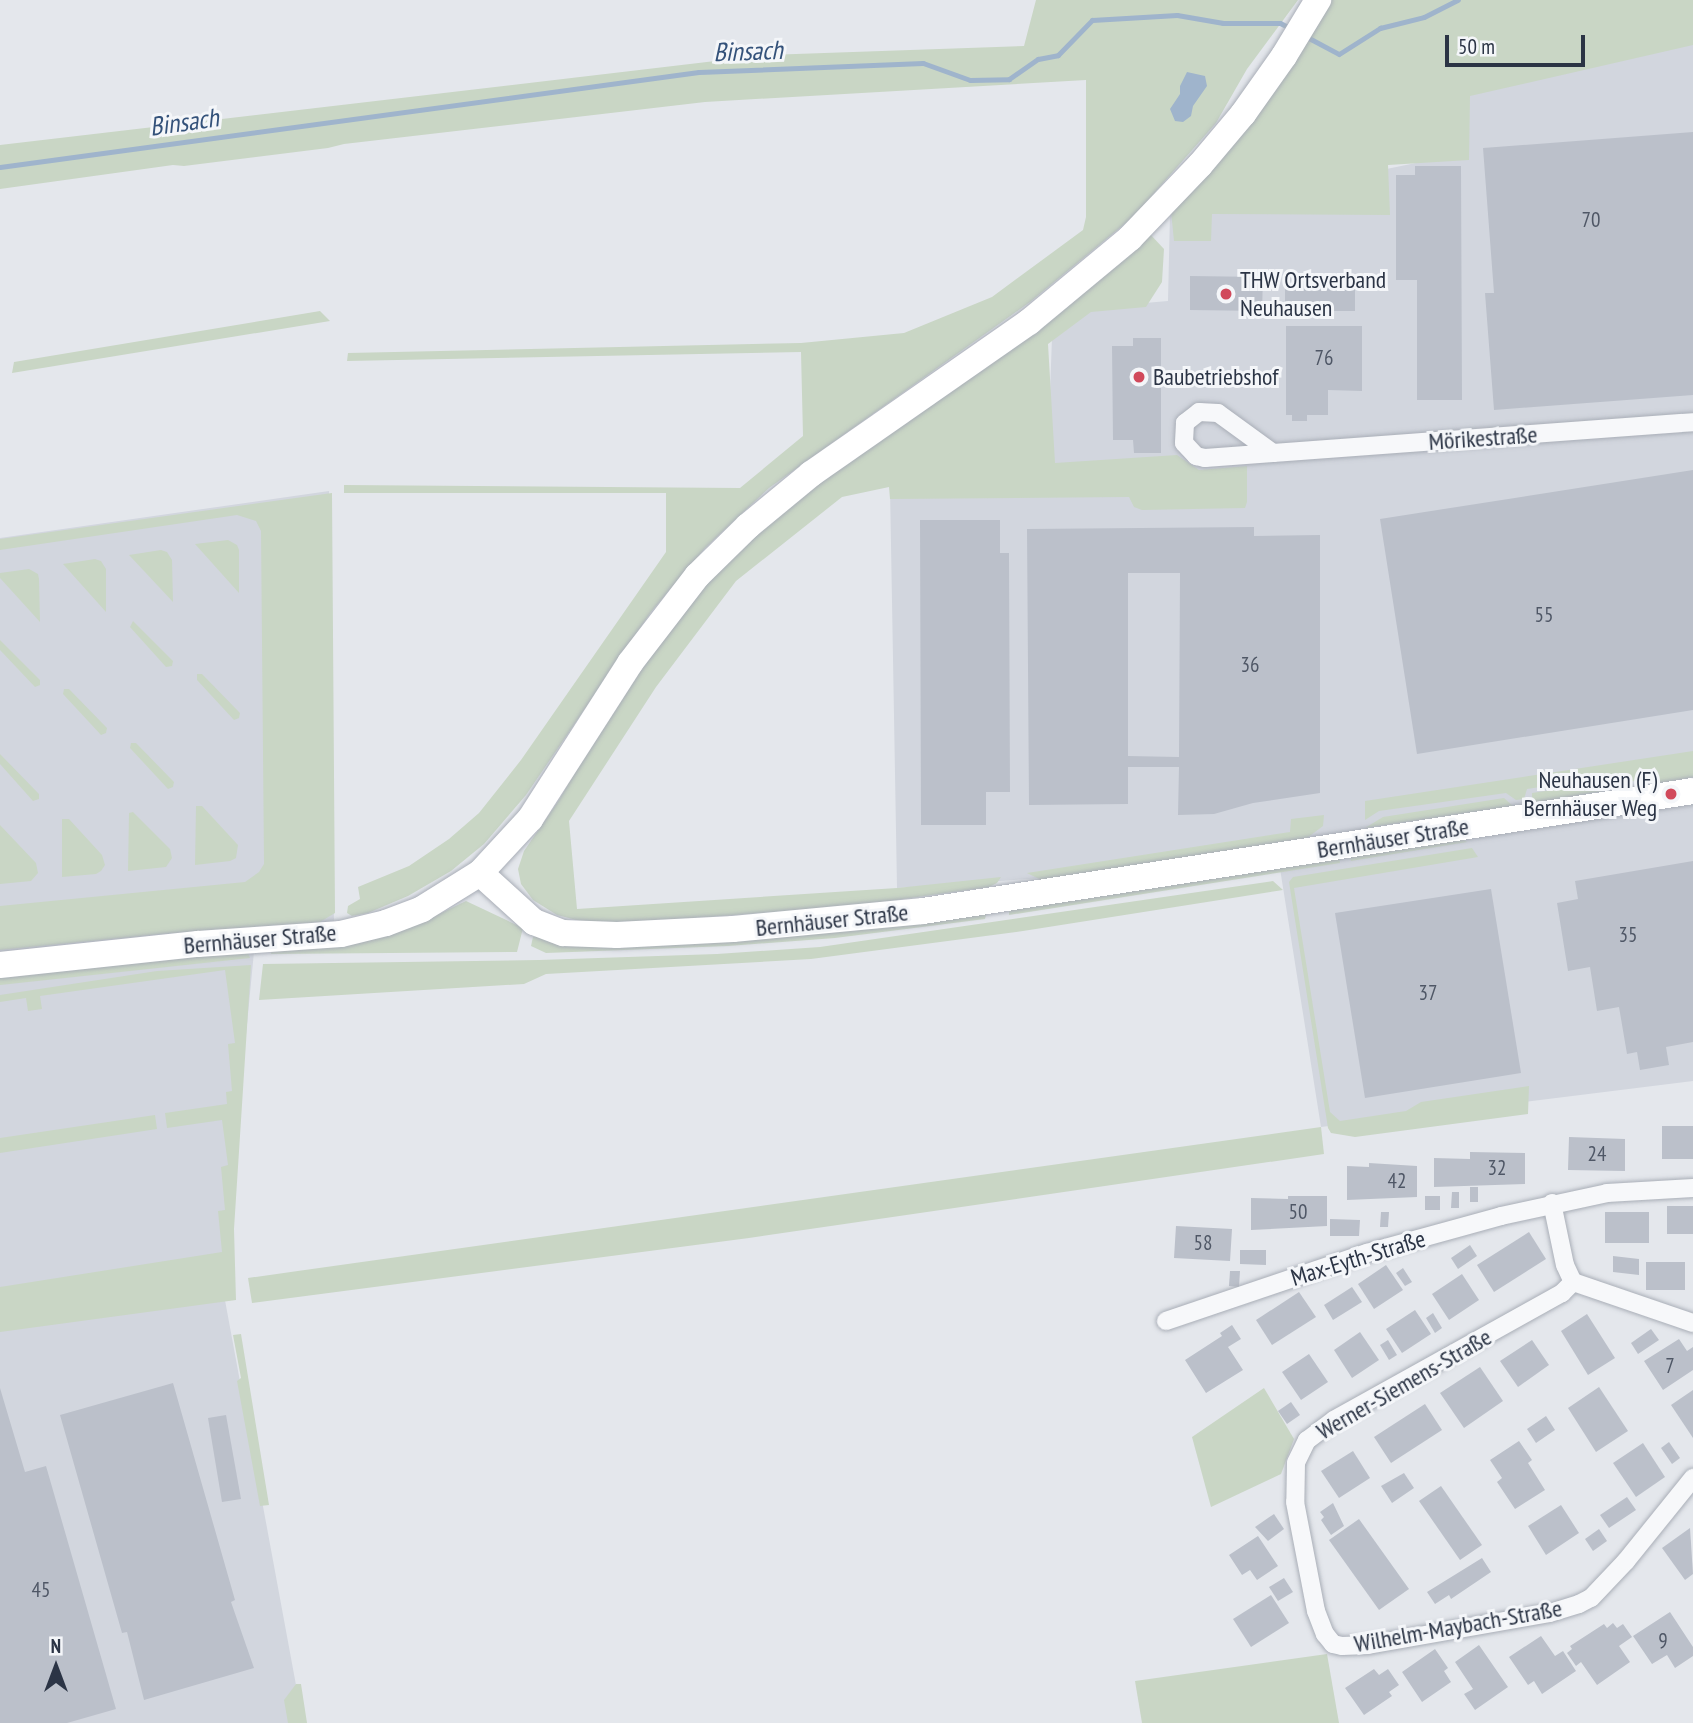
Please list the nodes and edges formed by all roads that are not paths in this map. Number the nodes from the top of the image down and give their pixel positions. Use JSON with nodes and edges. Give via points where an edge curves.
{"nodes":[{"id":1,"x":1316,"y":4,"type":"edge"},
{"id":2,"x":1693,"y":422,"type":"edge"},
{"id":3,"x":1273,"y":453,"type":"junction"},
{"id":4,"x":1693,"y":791,"type":"edge"},
{"id":5,"x":480,"y":873,"type":"junction"},
{"id":6,"x":0,"y":965,"type":"edge"},
{"id":7,"x":1693,"y":1188,"type":"edge"},
{"id":8,"x":1552,"y":1203,"type":"junction"},
{"id":9,"x":1573,"y":1282,"type":"junction"},
{"id":10,"x":1166,"y":1321,"type":"dead end"},
{"id":11,"x":1693,"y":1322,"type":"edge"},
{"id":12,"x":1693,"y":1478,"type":"edge"},
{"id":13,"x":1333,"y":1644,"type":"joint"}],
"edges":[{"from":1,"to":5,"type":"main road","via":[[1243,114],[1200,165],[1106,260],[1029,322],[811,474],[712,561],[646,640],[530,820]]},
{"from":2,"to":3,"type":"street","name":"Mörikestraße"},
{"from":3,"to":3,"type":"street","name":"Mörikestraße","via":[[1218,413],[1199,412],[1185,423],[1184,443],[1196,456]]},
{"from":4,"to":5,"type":"main road","name":"Bernhäuser Straße","via":[[935,909],[733,929],[563,933],[534,922]]},
{"from":5,"to":6,"type":"main road","name":"Bernhäuser Straße","via":[[422,909],[341,934]]},
{"from":7,"to":8,"type":"street","name":"Max-Eyth-Straße","via":[[1606,1193]]},
{"from":8,"to":9,"type":"street"},
{"from":8,"to":10,"type":"street","name":"Max-Eyth-Straße","via":[[1367,1253]]},
{"from":9,"to":11,"type":"street"},
{"from":9,"to":13,"type":"street","name":"Werner-Siemens-Straße","via":[[1562,1293],[1334,1420],[1307,1440],[1296,1463],[1295,1502],[1317,1611]]},
{"from":12,"to":13,"type":"street","name":"Wilhelm-Maybach-Straße","via":[[1626,1561],[1591,1598],[1579,1604],[1368,1645]]}]}
